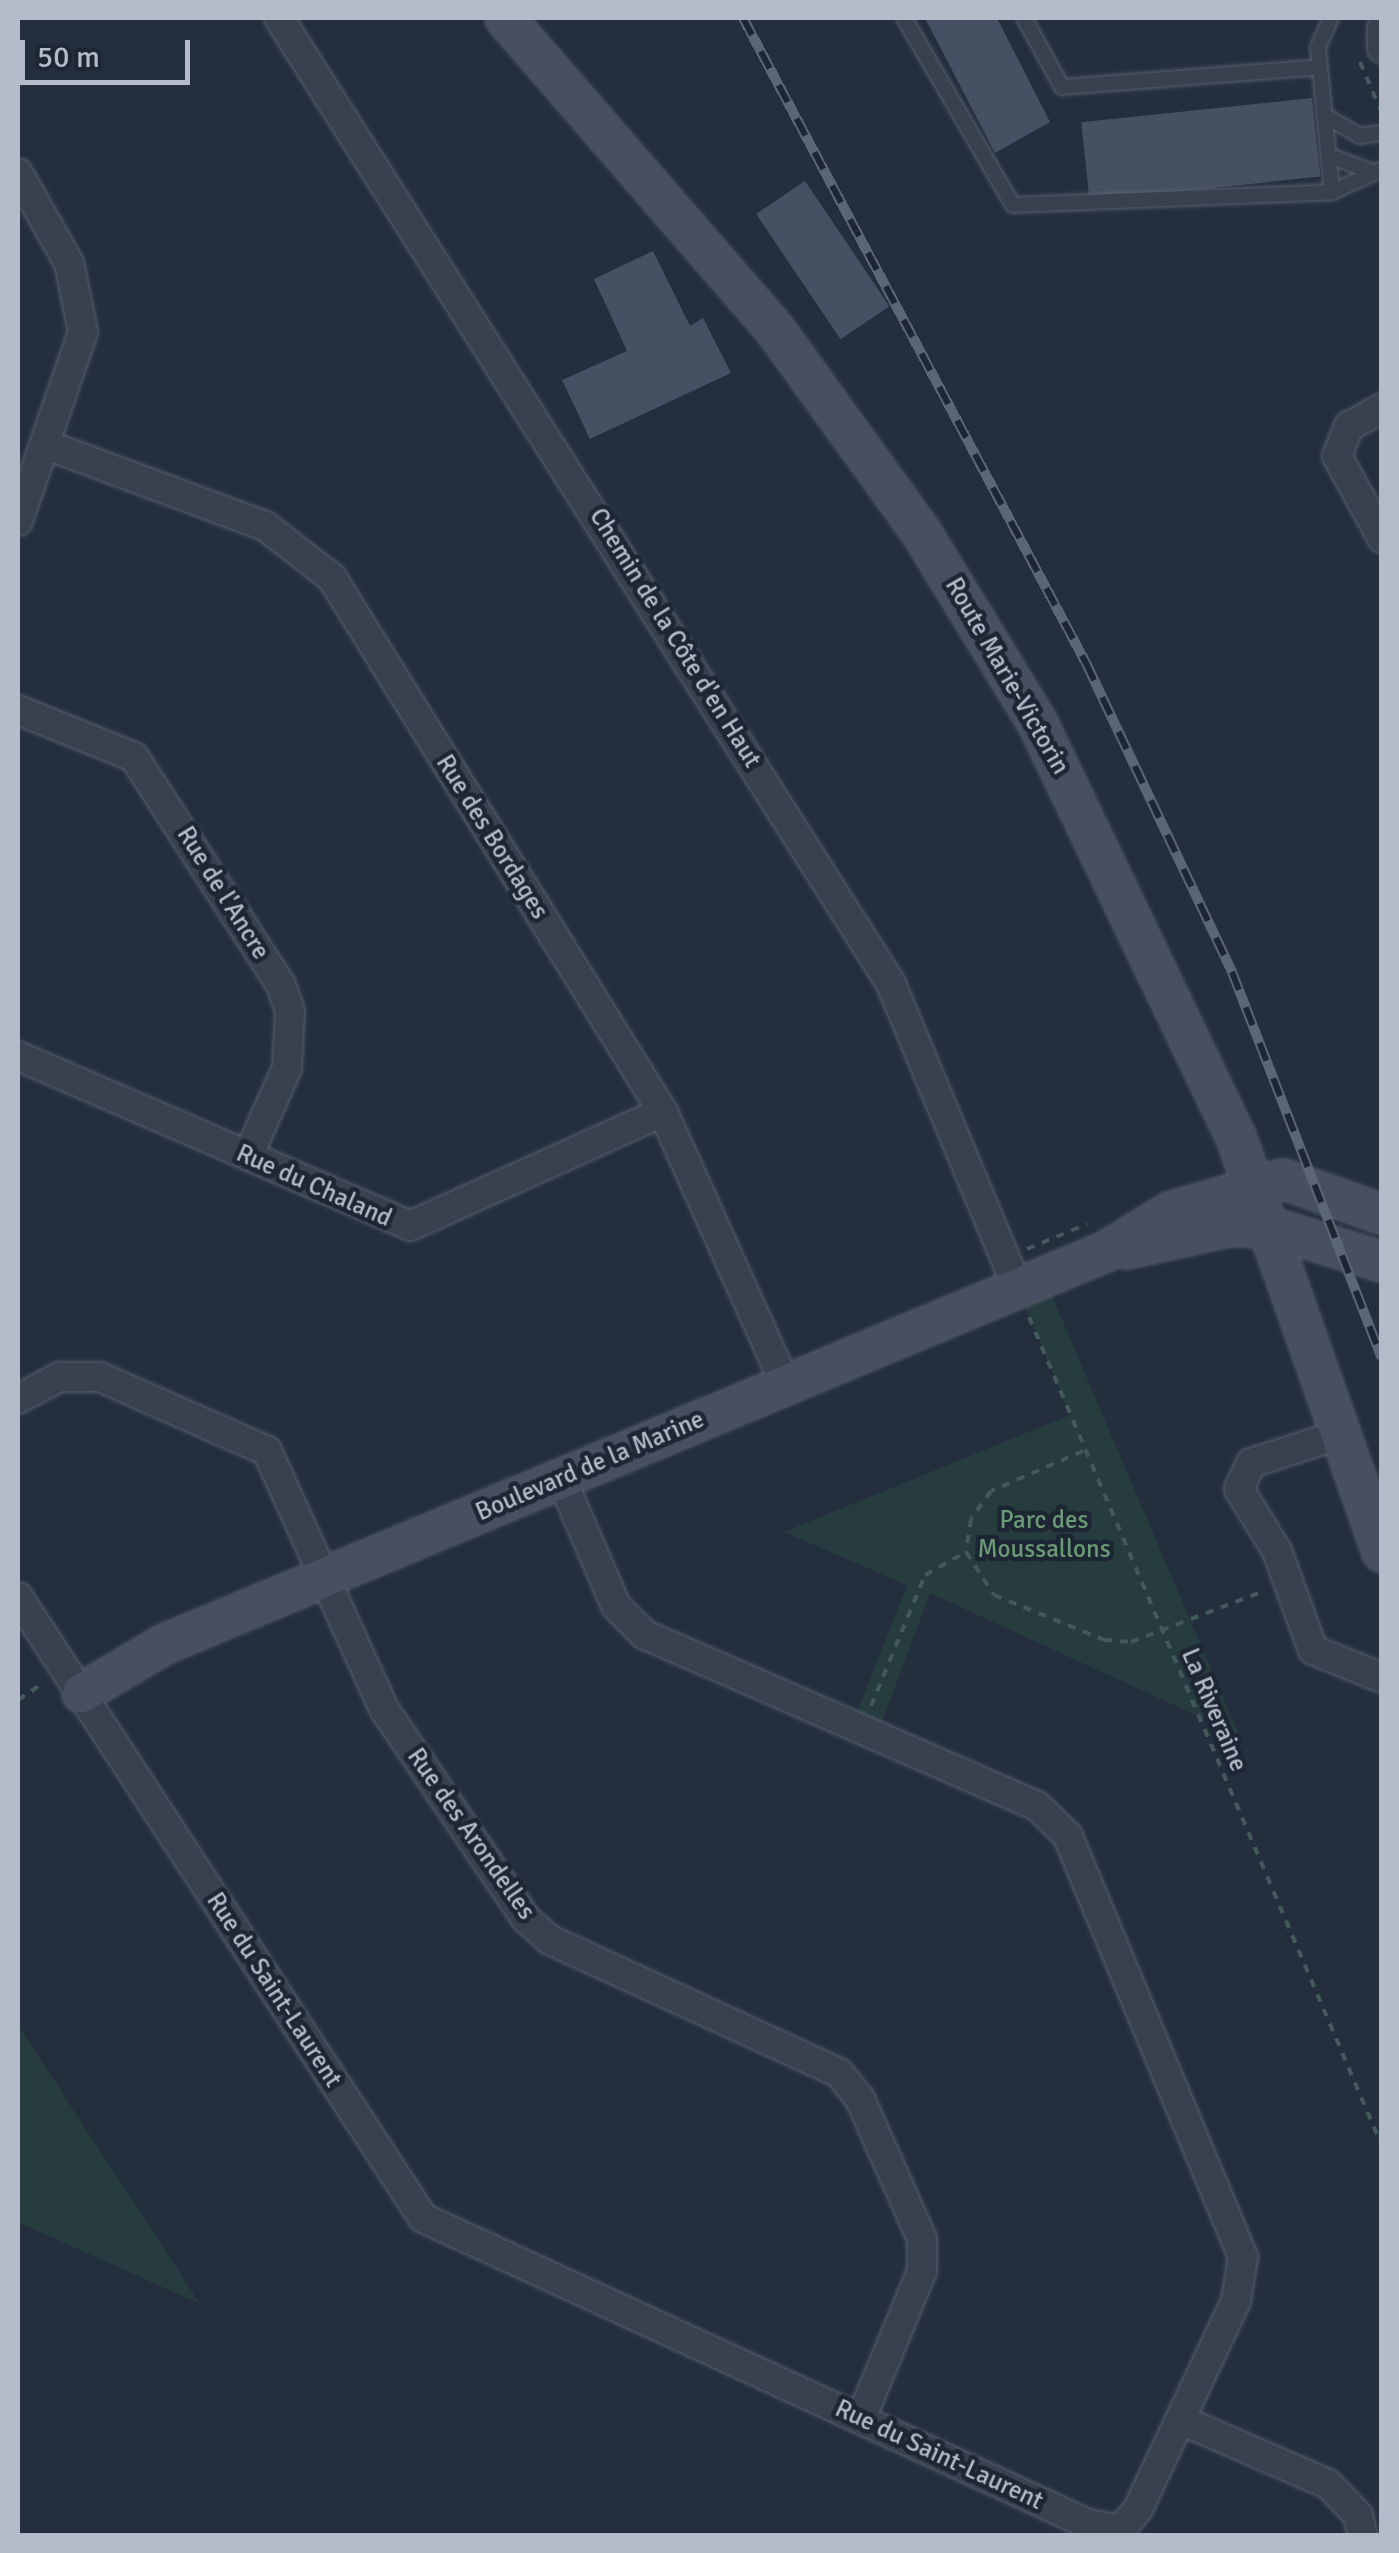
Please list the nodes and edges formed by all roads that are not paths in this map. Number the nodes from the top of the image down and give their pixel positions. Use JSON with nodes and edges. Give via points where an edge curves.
{"nodes":[{"id":1,"x":279,"y":18,"type":"edge"},
{"id":2,"x":505,"y":18,"type":"edge"},
{"id":3,"x":904,"y":18,"type":"edge"},
{"id":4,"x":1024,"y":18,"type":"edge"},
{"id":5,"x":1331,"y":18,"type":"edge"},
{"id":6,"x":1382,"y":28,"type":"edge"},
{"id":7,"x":1382,"y":48,"type":"edge"},
{"id":8,"x":1319,"y":67,"type":"junction"},
{"id":9,"x":1324,"y":114,"type":"junction"},
{"id":10,"x":1382,"y":133,"type":"edge"},
{"id":11,"x":1328,"y":155,"type":"junction"},
{"id":12,"x":1378,"y":171,"type":"edge"},
{"id":13,"x":18,"y":173,"type":"edge"},
{"id":14,"x":1332,"y":192,"type":"junction"},
{"id":15,"x":1382,"y":408,"type":"edge"},
{"id":16,"x":47,"y":445,"type":"junction"},
{"id":17,"x":18,"y":520,"type":"edge"},
{"id":18,"x":1382,"y":538,"type":"edge"},
{"id":19,"x":18,"y":710,"type":"edge"},
{"id":20,"x":18,"y":1056,"type":"edge"},
{"id":21,"x":664,"y":1112,"type":"junction"},
{"id":22,"x":248,"y":1156,"type":"junction"},
{"id":23,"x":1255,"y":1184,"type":"junction"},
{"id":24,"x":1382,"y":1214,"type":"edge"},
{"id":25,"x":1270,"y":1228,"type":"junction"},
{"id":26,"x":1105,"y":1252,"type":"junction"},
{"id":27,"x":1382,"y":1262,"type":"edge"},
{"id":28,"x":1017,"y":1287,"type":"junction"},
{"id":29,"x":785,"y":1384,"type":"junction"},
{"id":30,"x":18,"y":1399,"type":"edge"},
{"id":31,"x":1341,"y":1434,"type":"junction"},
{"id":32,"x":561,"y":1478,"type":"junction"},
{"id":33,"x":1382,"y":1552,"type":"edge"},
{"id":34,"x":327,"y":1576,"type":"junction"},
{"id":35,"x":18,"y":1597,"type":"edge"},
{"id":36,"x":1382,"y":1678,"type":"edge"},
{"id":37,"x":82,"y":1693,"type":"junction"},
{"id":38,"x":861,"y":2418,"type":"junction"},
{"id":39,"x":1181,"y":2420,"type":"junction"},
{"id":40,"x":1363,"y":2536,"type":"edge"}],
"edges":[{"from":1,"to":28,"type":"street","name":"Chemin de la Côte d'en Haut","via":[[890,984]]},
{"from":2,"to":23,"type":"street","name":"Route Marie-Victorin","via":[[736,278],[921,532],[1088,818]]},
{"from":3,"to":14,"type":"lane","via":[[1013,205]]},
{"from":4,"to":8,"type":"lane","via":[[1062,88]]},
{"from":5,"to":8,"type":"lane"},
{"from":6,"to":7,"type":"street"},
{"from":8,"to":9,"type":"lane"},
{"from":9,"to":10,"type":"lane","via":[[1360,136]]},
{"from":9,"to":11,"type":"lane"},
{"from":11,"to":12,"type":"lane"},
{"from":11,"to":14,"type":"lane"},
{"from":12,"to":14,"type":"lane"},
{"from":13,"to":16,"type":"street","via":[[82,296],[76,367]]},
{"from":15,"to":18,"type":"street","via":[[1349,426],[1336,456]]},
{"from":16,"to":17,"type":"street"},
{"from":16,"to":21,"type":"street","name":"Rue des Bordages","via":[[265,526],[317,560]]},
{"from":19,"to":22,"type":"street","name":"Rue de l'Ancre","via":[[134,757],[280,986],[290,1011],[287,1068]]},
{"from":20,"to":22,"type":"street","name":"Rue du Chaland"},
{"from":21,"to":22,"type":"street","name":"Rue du Chaland","via":[[430,1224],[390,1222]]},
{"from":21,"to":29,"type":"street","name":"Rue des Bordages"},
{"from":23,"to":24,"type":"street","name":"Boulevard de la Marine","via":[[1283,1179]]},
{"from":23,"to":25,"type":"street","name":"Route Marie-Victorin"},
{"from":23,"to":26,"type":"street","name":"Boulevard de la Marine","via":[[1170,1212]]},
{"from":25,"to":26,"type":"street","name":"Boulevard de la Marine","via":[[1226,1227]]},
{"from":25,"to":27,"type":"street","name":"Boulevard de la Marine"},
{"from":25,"to":31,"type":"street","name":"Route Marie-Victorin"},
{"from":26,"to":28,"type":"street","name":"Boulevard de la Marine"},
{"from":28,"to":29,"type":"street","name":"Boulevard de la Marine"},
{"from":29,"to":32,"type":"street","name":"Boulevard de la Marine"},
{"from":30,"to":34,"type":"street","name":"Rue des Arondelles","via":[[44,1382],[87,1374],[258,1445],[281,1467]]},
{"from":31,"to":33,"type":"street","name":"Route Marie-Victorin"},
{"from":31,"to":36,"type":"street","via":[[1239,1474],[1312,1650]]},
{"from":32,"to":34,"type":"street","name":"Boulevard de la Marine"},
{"from":32,"to":39,"type":"street","name":"Rue du Saint-Laurent","via":[[627,1622],[1036,1806],[1068,1836],[1243,2256],[1236,2301]]},
{"from":34,"to":37,"type":"street","name":"Boulevard de la Marine","via":[[166,1644]]},
{"from":34,"to":38,"type":"street","name":"Rue des Arondelles","via":[[384,1708],[526,1919],[550,1940],[839,2073],[860,2099],[922,2239],[922,2271]]},
{"from":35,"to":37,"type":"street","name":"Rue du Saint-Laurent"},
{"from":37,"to":38,"type":"street","name":"Rue du Saint-Laurent","via":[[423,2218]]},
{"from":38,"to":39,"type":"street","name":"Rue du Saint-Laurent","via":[[1120,2530]]},
{"from":39,"to":40,"type":"street","via":[[1328,2484],[1358,2515]]}]}
